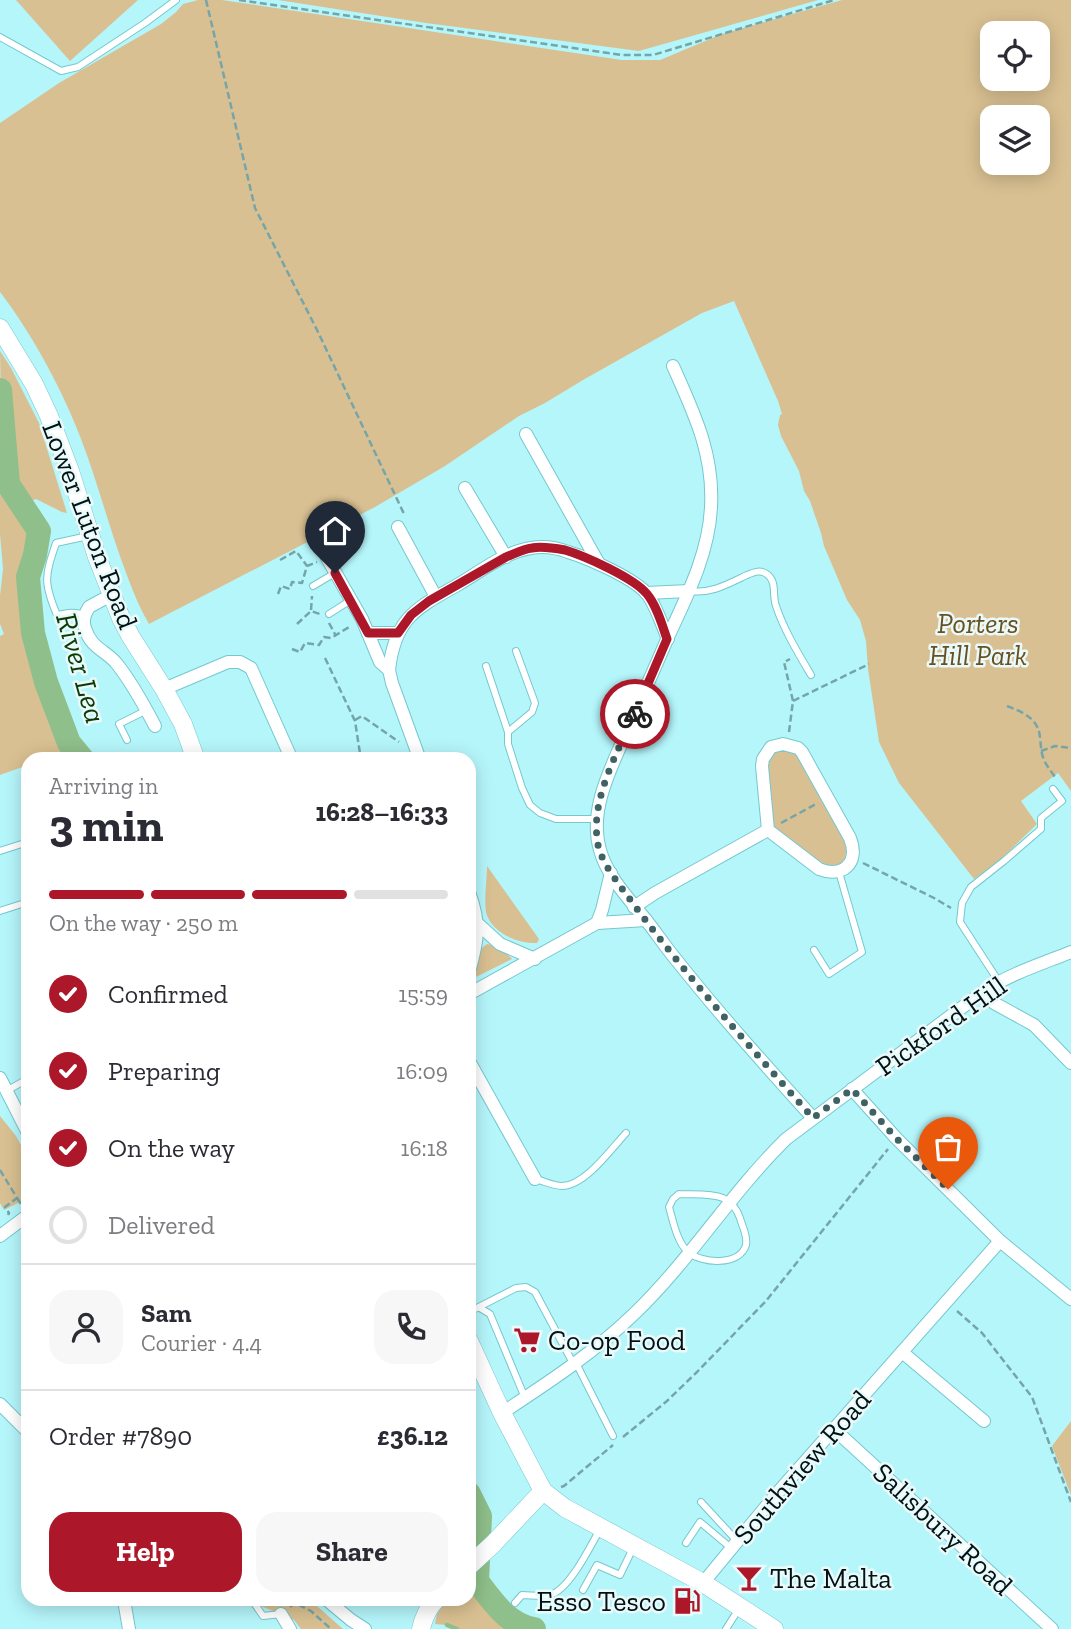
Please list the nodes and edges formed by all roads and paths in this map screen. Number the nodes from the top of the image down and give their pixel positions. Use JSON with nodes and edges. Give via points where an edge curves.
{"nodes":[{"id":1,"x":176,"y":0,"type":"edge"},
{"id":2,"x":205,"y":0,"type":"edge"},
{"id":3,"x":239,"y":0,"type":"edge"},
{"id":4,"x":834,"y":0,"type":"edge"},
{"id":5,"x":0,"y":37,"type":"edge"},
{"id":6,"x":0,"y":328,"type":"edge"},
{"id":7,"x":673,"y":366,"type":"dead end"},
{"id":8,"x":526,"y":434,"type":"dead end"},
{"id":9,"x":465,"y":488,"type":"dead end"},
{"id":10,"x":398,"y":527,"type":"joint"},
{"id":11,"x":90,"y":535,"type":"junction"},
{"id":12,"x":583,"y":535,"type":"junction"},
{"id":13,"x":567,"y":551,"type":"junction"},
{"id":14,"x":506,"y":557,"type":"junction"},
{"id":15,"x":327,"y":558,"type":"joint"},
{"id":16,"x":280,"y":560,"type":"dead end"},
{"id":17,"x":599,"y":564,"type":"junction"},
{"id":18,"x":307,"y":566,"type":"junction"},
{"id":19,"x":335,"y":573,"type":"junction"},
{"id":20,"x":313,"y":586,"type":"dead end"},
{"id":21,"x":689,"y":591,"type":"junction"},
{"id":22,"x":646,"y":593,"type":"junction"},
{"id":23,"x":278,"y":594,"type":"dead end"},
{"id":24,"x":111,"y":595,"type":"junction"},
{"id":25,"x":436,"y":597,"type":"junction"},
{"id":26,"x":351,"y":600,"type":"junction"},
{"id":27,"x":329,"y":614,"type":"dead end"},
{"id":28,"x":85,"y":615,"type":"junction"},
{"id":29,"x":362,"y":619,"type":"junction"},
{"id":30,"x":297,"y":624,"type":"dead end"},
{"id":31,"x":368,"y":633,"type":"junction"},
{"id":32,"x":398,"y":633,"type":"junction"},
{"id":33,"x":335,"y":636,"type":"junction"},
{"id":34,"x":667,"y":639,"type":"junction"},
{"id":35,"x":292,"y":649,"type":"dead end"},
{"id":36,"x":516,"y":651,"type":"dead end"},
{"id":37,"x":799,"y":654,"type":"junction"},
{"id":38,"x":325,"y":658,"type":"dead end"},
{"id":39,"x":869,"y":664,"type":"dead end"},
{"id":40,"x":486,"y":666,"type":"dead end"},
{"id":41,"x":389,"y":670,"type":"junction"},
{"id":42,"x":811,"y":675,"type":"dead end"},
{"id":43,"x":164,"y":690,"type":"junction"},
{"id":44,"x":793,"y":701,"type":"junction"},
{"id":45,"x":1007,"y":706,"type":"dead end"},
{"id":46,"x":146,"y":710,"type":"junction"},
{"id":47,"x":355,"y":721,"type":"junction"},
{"id":48,"x":155,"y":726,"type":"dead end"},
{"id":49,"x":508,"y":732,"type":"junction"},
{"id":50,"x":412,"y":739,"type":"junction"},
{"id":51,"x":127,"y":740,"type":"dead end"},
{"id":52,"x":787,"y":744,"type":"junction"},
{"id":53,"x":1071,"y":748,"type":"edge"},
{"id":54,"x":1041,"y":751,"type":"junction"},
{"id":55,"x":193,"y":752,"type":"edge"},
{"id":56,"x":288,"y":752,"type":"edge"},
{"id":57,"x":360,"y":752,"type":"edge"},
{"id":58,"x":416,"y":752,"type":"edge"},
{"id":59,"x":1053,"y":789,"type":"joint"},
{"id":60,"x":827,"y":798,"type":"junction"},
{"id":61,"x":597,"y":819,"type":"junction"},
{"id":62,"x":768,"y":830,"type":"junction"},
{"id":63,"x":21,"y":844,"type":"edge"},
{"id":64,"x":0,"y":851,"type":"edge"},
{"id":65,"x":852,"y":859,"type":"junction"},
{"id":66,"x":839,"y":872,"type":"junction"},
{"id":67,"x":611,"y":873,"type":"junction"},
{"id":68,"x":21,"y":904,"type":"edge"},
{"id":69,"x":634,"y":907,"type":"junction"},
{"id":70,"x":0,"y":911,"type":"edge"},
{"id":71,"x":476,"y":912,"type":"edge"},
{"id":72,"x":646,"y":920,"type":"junction"},
{"id":73,"x":960,"y":922,"type":"junction"},
{"id":74,"x":597,"y":923,"type":"junction"},
{"id":75,"x":478,"y":924,"type":"junction"},
{"id":76,"x":476,"y":946,"type":"edge"},
{"id":77,"x":814,"y":950,"type":"dead end"},
{"id":78,"x":1071,"y":951,"type":"edge"},
{"id":79,"x":535,"y":959,"type":"junction"},
{"id":80,"x":999,"y":982,"type":"junction"},
{"id":81,"x":476,"y":991,"type":"edge"},
{"id":82,"x":984,"y":991,"type":"junction"},
{"id":83,"x":1071,"y":1063,"type":"edge"},
{"id":84,"x":476,"y":1074,"type":"edge"},
{"id":85,"x":0,"y":1078,"type":"edge"},
{"id":86,"x":21,"y":1083,"type":"edge"},
{"id":87,"x":852,"y":1089,"type":"junction"},
{"id":88,"x":6,"y":1091,"type":"junction"},
{"id":89,"x":813,"y":1118,"type":"junction"},
{"id":90,"x":21,"y":1120,"type":"edge"},
{"id":91,"x":626,"y":1133,"type":"dead end"},
{"id":92,"x":896,"y":1138,"type":"junction"},
{"id":93,"x":0,"y":1170,"type":"edge"},
{"id":94,"x":535,"y":1179,"type":"joint"},
{"id":95,"x":17,"y":1198,"type":"junction"},
{"id":96,"x":730,"y":1202,"type":"junction"},
{"id":97,"x":21,"y":1204,"type":"edge"},
{"id":98,"x":21,"y":1220,"type":"edge"},
{"id":99,"x":0,"y":1223,"type":"edge"},
{"id":100,"x":0,"y":1236,"type":"edge"},
{"id":101,"x":1000,"y":1241,"type":"junction"},
{"id":102,"x":689,"y":1253,"type":"junction"},
{"id":103,"x":1071,"y":1299,"type":"edge"},
{"id":104,"x":946,"y":1302,"type":"junction"},
{"id":105,"x":480,"y":1308,"type":"junction"},
{"id":106,"x":476,"y":1309,"type":"edge"},
{"id":107,"x":902,"y":1352,"type":"junction"},
{"id":108,"x":476,"y":1356,"type":"edge"},
{"id":109,"x":575,"y":1364,"type":"junction"},
{"id":110,"x":525,"y":1398,"type":"junction"},
{"id":111,"x":0,"y":1404,"type":"edge"},
{"id":112,"x":502,"y":1413,"type":"junction"},
{"id":113,"x":984,"y":1421,"type":"dead end"},
{"id":114,"x":21,"y":1425,"type":"edge"},
{"id":115,"x":835,"y":1430,"type":"junction"},
{"id":116,"x":613,"y":1436,"type":"dead end"},
{"id":117,"x":543,"y":1492,"type":"junction"},
{"id":118,"x":701,"y":1502,"type":"dead end"},
{"id":119,"x":1071,"y":1502,"type":"edge"},
{"id":120,"x":601,"y":1528,"type":"junction"},
{"id":121,"x":685,"y":1543,"type":"dead end"},
{"id":122,"x":734,"y":1544,"type":"junction"},
{"id":123,"x":635,"y":1546,"type":"junction"},
{"id":124,"x":476,"y":1560,"type":"edge"},
{"id":125,"x":703,"y":1583,"type":"junction"},
{"id":126,"x":583,"y":1590,"type":"dead end"},
{"id":127,"x":515,"y":1602,"type":"dead end"},
{"id":128,"x":125,"y":1606,"type":"edge"},
{"id":129,"x":256,"y":1606,"type":"edge"},
{"id":130,"x":290,"y":1606,"type":"edge"},
{"id":131,"x":303,"y":1606,"type":"edge"},
{"id":132,"x":335,"y":1606,"type":"edge"},
{"id":133,"x":431,"y":1606,"type":"edge"},
{"id":134,"x":740,"y":1606,"type":"junction"},
{"id":135,"x":281,"y":1614,"type":"junction"},
{"id":136,"x":130,"y":1629,"type":"edge"},
{"id":137,"x":290,"y":1629,"type":"edge"},
{"id":138,"x":331,"y":1629,"type":"edge"},
{"id":139,"x":365,"y":1629,"type":"edge"},
{"id":140,"x":421,"y":1629,"type":"edge"},
{"id":141,"x":726,"y":1629,"type":"edge"},
{"id":142,"x":774,"y":1629,"type":"edge"},
{"id":143,"x":1052,"y":1629,"type":"edge"}],
"edges":[{"from":1,"to":5,"type":"lane","via":[[78,67],[61,71]]},
{"from":2,"to":10,"type":"path","via":[[255,208],[405,515]]},
{"from":3,"to":4,"type":"path","via":[[622,55],[653,55]]},
{"from":6,"to":11,"type":"main road","name":"Lower Luton Road","via":[[49,415]]},
{"from":7,"to":21,"type":"street","via":[[698,423],[711,477],[709,529]]},
{"from":8,"to":12,"type":"street"},
{"from":9,"to":14,"type":"street"},
{"from":10,"to":25,"type":"street"},
{"from":11,"to":24,"type":"main road","name":"Lower Luton Road"},
{"from":11,"to":28,"type":"lane","via":[[56,543],[46,582],[57,615]]},
{"from":12,"to":13,"type":"street"},
{"from":12,"to":17,"type":"street"},
{"from":13,"to":14,"type":"street","via":[[531,548]]},
{"from":13,"to":17,"type":"street"},
{"from":14,"to":25,"type":"street"},
{"from":15,"to":18,"type":"path"},
{"from":15,"to":19,"type":"street"},
{"from":16,"to":18,"type":"path","via":[[296,551]]},
{"from":17,"to":22,"type":"street"},
{"from":18,"to":23,"type":"path","via":[[302,583],[292,582],[290,589],[281,586]]},
{"from":19,"to":20,"type":"lane"},
{"from":19,"to":26,"type":"street"},
{"from":21,"to":22,"type":"street"},
{"from":21,"to":34,"type":"street"},
{"from":21,"to":37,"type":"lane","via":[[710,591],[753,572],[766,574],[774,584],[775,604]]},
{"from":22,"to":34,"type":"street"},
{"from":24,"to":28,"type":"street","via":[[89,607]]},
{"from":24,"to":43,"type":"main road","name":"Lower Luton Road"},
{"from":25,"to":32,"type":"street","via":[[411,615]]},
{"from":26,"to":27,"type":"lane"},
{"from":26,"to":29,"type":"street"},
{"from":28,"to":46,"type":"street","via":[[84,625],[95,646],[117,664]]},
{"from":29,"to":31,"type":"street"},
{"from":29,"to":33,"type":"path"},
{"from":30,"to":33,"type":"path","via":[[311,611],[325,616]]},
{"from":31,"to":32,"type":"street"},
{"from":31,"to":41,"type":"street","via":[[380,662]]},
{"from":32,"to":41,"type":"street"},
{"from":33,"to":35,"type":"path","via":[[324,636],[319,645],[305,643],[300,652]]},
{"from":34,"to":61,"type":"street","via":[[614,761]]},
{"from":36,"to":49,"type":"lane","via":[[535,703],[532,712]]},
{"from":37,"to":42,"type":"lane"},
{"from":37,"to":44,"type":"path","via":[[784,662]]},
{"from":38,"to":47,"type":"path"},
{"from":39,"to":44,"type":"path"},
{"from":40,"to":49,"type":"lane"},
{"from":41,"to":50,"type":"street"},
{"from":43,"to":55,"type":"main road","name":"Lower Luton Road"},
{"from":43,"to":56,"type":"street","via":[[228,662],[246,664]]},
{"from":44,"to":52,"type":"path"},
{"from":45,"to":54,"type":"path","via":[[1035,722]]},
{"from":46,"to":48,"type":"street"},
{"from":46,"to":51,"type":"lane","via":[[119,724]]},
{"from":47,"to":50,"type":"path","via":[[362,716],[400,743]]},
{"from":47,"to":57,"type":"path"},
{"from":49,"to":61,"type":"lane","via":[[530,805],[556,819]]},
{"from":50,"to":58,"type":"street"},
{"from":52,"to":60,"type":"street","via":[[802,752]]},
{"from":52,"to":62,"type":"street","via":[[771,747],[763,759]]},
{"from":53,"to":54,"type":"path","via":[[1055,746]]},
{"from":54,"to":59,"type":"path","via":[[1056,777]]},
{"from":59,"to":73,"type":"lane","via":[[1062,801],[1041,818],[1041,829],[971,887],[962,903]]},
{"from":60,"to":62,"type":"path"},
{"from":60,"to":65,"type":"street","via":[[850,838]]},
{"from":61,"to":67,"type":"street","via":[[600,851]]},
{"from":62,"to":66,"type":"street","via":[[818,869]]},
{"from":62,"to":69,"type":"street"},
{"from":63,"to":64,"type":"lane"},
{"from":65,"to":66,"type":"street"},
{"from":65,"to":73,"type":"path","via":[[934,898],[951,908]]},
{"from":66,"to":77,"type":"lane","via":[[862,951],[829,975]]},
{"from":67,"to":69,"type":"street"},
{"from":67,"to":74,"type":"street"},
{"from":68,"to":70,"type":"lane"},
{"from":69,"to":72,"type":"street"},
{"from":71,"to":75,"type":"street"},
{"from":72,"to":74,"type":"street"},
{"from":72,"to":89,"type":"street"},
{"from":73,"to":80,"type":"lane"},
{"from":74,"to":79,"type":"street"},
{"from":75,"to":76,"type":"street"},
{"from":75,"to":79,"type":"street","via":[[500,944]]},
{"from":78,"to":80,"type":"street","name":"Pickford Hill"},
{"from":79,"to":81,"type":"street"},
{"from":80,"to":82,"type":"street","name":"Pickford Hill"},
{"from":82,"to":83,"type":"street","via":[[994,1003],[1034,1025]]},
{"from":82,"to":87,"type":"street","name":"Pickford Hill"},
{"from":84,"to":94,"type":"street"},
{"from":85,"to":88,"type":"street"},
{"from":86,"to":88,"type":"lane"},
{"from":87,"to":89,"type":"street","name":"Pickford Hill"},
{"from":87,"to":92,"type":"street"},
{"from":88,"to":90,"type":"street"},
{"from":89,"to":96,"type":"street","name":"Pickford Hill","via":[[762,1163]]},
{"from":91,"to":94,"type":"lane","via":[[583,1179],[559,1186]]},
{"from":92,"to":101,"type":"street"},
{"from":92,"to":117,"type":"path","via":[[734,1336],[667,1401],[564,1486]]},
{"from":93,"to":95,"type":"path"},
{"from":95,"to":97,"type":"path","bridge":true},
{"from":95,"to":99,"type":"path","via":[[5,1207],[9,1213]]},
{"from":96,"to":102,"type":"street","name":"Pickford Hill"},
{"from":96,"to":102,"type":"lane","via":[[746,1237],[744,1248],[722,1262]]},
{"from":96,"to":102,"type":"lane","via":[[679,1194],[673,1199],[669,1207],[672,1219]]},
{"from":98,"to":100,"type":"street"},
{"from":101,"to":103,"type":"street"},
{"from":101,"to":104,"type":"street","name":"Southview Road"},
{"from":102,"to":109,"type":"street","name":"Pickford Hill","via":[[637,1312]]},
{"from":104,"to":107,"type":"street","name":"Southview Road"},
{"from":104,"to":119,"type":"path","via":[[982,1333],[1032,1397]]},
{"from":105,"to":106,"type":"lane"},
{"from":105,"to":109,"type":"lane","via":[[516,1288],[535,1292]]},
{"from":105,"to":110,"type":"lane","via":[[490,1314]]},
{"from":107,"to":113,"type":"street"},
{"from":107,"to":115,"type":"street","name":"Southview Road"},
{"from":108,"to":112,"type":"main road"},
{"from":109,"to":110,"type":"street","name":"Pickford Hill"},
{"from":109,"to":116,"type":"lane"},
{"from":110,"to":112,"type":"street","name":"Pickford Hill"},
{"from":111,"to":114,"type":"street"},
{"from":112,"to":117,"type":"main road"},
{"from":115,"to":122,"type":"street","name":"Southview Road"},
{"from":115,"to":143,"type":"street","name":"Salisbury Road"},
{"from":117,"to":120,"type":"main road"},
{"from":117,"to":124,"type":"main road"},
{"from":118,"to":122,"type":"lane"},
{"from":120,"to":123,"type":"main road"},
{"from":120,"to":127,"type":"lane","via":[[573,1576],[556,1592],[522,1595]]},
{"from":121,"to":122,"type":"lane","via":[[700,1522]]},
{"from":122,"to":125,"type":"street","name":"Southview Road"},
{"from":123,"to":125,"type":"main road"},
{"from":123,"to":126,"type":"lane","via":[[620,1575],[597,1564]]},
{"from":125,"to":134,"type":"main road"},
{"from":128,"to":136,"type":"street"},
{"from":129,"to":135,"type":"lane","via":[[263,1616]]},
{"from":130,"to":135,"type":"path"},
{"from":131,"to":138,"type":"path"},
{"from":132,"to":139,"type":"street"},
{"from":133,"to":140,"type":"main road"},
{"from":134,"to":141,"type":"lane"},
{"from":134,"to":142,"type":"main road"},
{"from":135,"to":137,"type":"street"}]}
